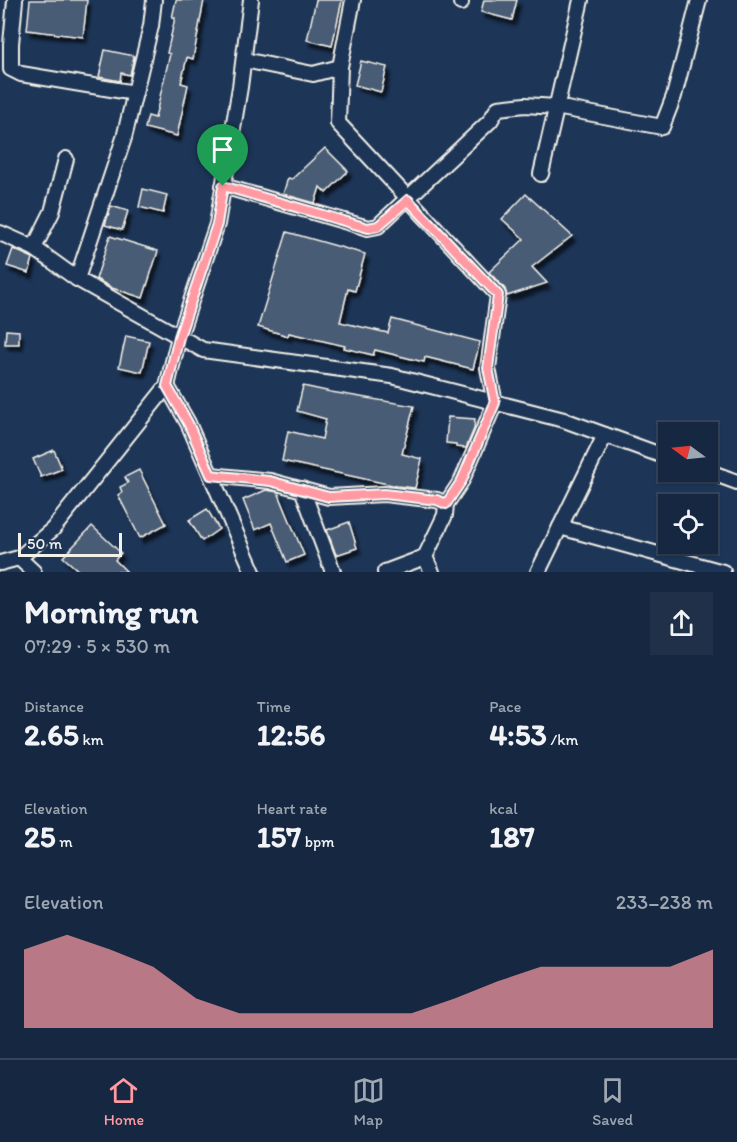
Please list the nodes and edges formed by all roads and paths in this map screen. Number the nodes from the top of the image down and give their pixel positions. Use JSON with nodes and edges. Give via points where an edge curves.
{"nodes":[{"id":1,"x":15,"y":0,"type":"edge"},
{"id":2,"x":154,"y":0,"type":"edge"},
{"id":3,"x":251,"y":0,"type":"edge"},
{"id":4,"x":353,"y":0,"type":"edge"},
{"id":5,"x":581,"y":0,"type":"edge"},
{"id":6,"x":699,"y":0,"type":"edge"},
{"id":7,"x":6,"y":27,"type":"edge"},
{"id":8,"x":244,"y":60,"type":"junction"},
{"id":9,"x":340,"y":67,"type":"junction"},
{"id":10,"x":135,"y":93,"type":"junction"},
{"id":11,"x":556,"y":107,"type":"junction"},
{"id":12,"x":66,"y":159,"type":"dead end"},
{"id":13,"x":540,"y":174,"type":"dead end"},
{"id":14,"x":223,"y":186,"type":"junction"},
{"id":15,"x":408,"y":200,"type":"junction"},
{"id":16,"x":0,"y":232,"type":"edge"},
{"id":17,"x":34,"y":248,"type":"junction"},
{"id":18,"x":77,"y":279,"type":"junction"},
{"id":19,"x":179,"y":337,"type":"junction"},
{"id":20,"x":167,"y":386,"type":"junction"},
{"id":21,"x":494,"y":402,"type":"junction"},
{"id":22,"x":605,"y":435,"type":"junction"},
{"id":23,"x":658,"y":454,"type":"edge"},
{"id":24,"x":211,"y":475,"type":"junction"},
{"id":25,"x":718,"y":475,"type":"edge"},
{"id":26,"x":737,"y":482,"type":"edge"},
{"id":27,"x":302,"y":489,"type":"junction"},
{"id":28,"x":446,"y":504,"type":"junction"},
{"id":29,"x":560,"y":527,"type":"junction"},
{"id":30,"x":425,"y":557,"type":"junction"},
{"id":31,"x":20,"y":558,"type":"junction"},
{"id":32,"x":0,"y":563,"type":"edge"},
{"id":33,"x":34,"y":572,"type":"edge"},
{"id":34,"x":253,"y":572,"type":"edge"},
{"id":35,"x":333,"y":572,"type":"edge"},
{"id":36,"x":385,"y":572,"type":"edge"},
{"id":37,"x":432,"y":572,"type":"edge"},
{"id":38,"x":538,"y":572,"type":"edge"},
{"id":39,"x":723,"y":572,"type":"edge"}],
"edges":[{"from":1,"to":7,"type":"street"},
{"from":2,"to":10,"type":"street"},
{"from":3,"to":8,"type":"street"},
{"from":4,"to":9,"type":"street"},
{"from":5,"to":11,"type":"street"},
{"from":6,"to":11,"type":"street","via":[[662,127]]},
{"from":7,"to":10,"type":"street","via":[[11,69],[21,74]]},
{"from":8,"to":9,"type":"street","via":[[313,74]]},
{"from":8,"to":14,"type":"street"},
{"from":9,"to":15,"type":"street","via":[[338,123]]},
{"from":10,"to":18,"type":"street"},
{"from":11,"to":13,"type":"street"},
{"from":11,"to":15,"type":"street","via":[[498,108],[490,121]]},
{"from":12,"to":17,"type":"street","via":[[52,212]]},
{"from":14,"to":15,"type":"street","via":[[368,228],[378,226]]},
{"from":14,"to":19,"type":"street","via":[[217,224]]},
{"from":15,"to":21,"type":"street","via":[[498,295],[488,368]]},
{"from":16,"to":17,"type":"street"},
{"from":17,"to":18,"type":"street"},
{"from":18,"to":19,"type":"street"},
{"from":19,"to":20,"type":"street"},
{"from":19,"to":21,"type":"street","via":[[203,351],[392,376]]},
{"from":20,"to":24,"type":"street"},
{"from":20,"to":31,"type":"street","via":[[53,529]]},
{"from":21,"to":22,"type":"street"},
{"from":21,"to":28,"type":"street","via":[[462,480]]},
{"from":22,"to":23,"type":"street"},
{"from":22,"to":29,"type":"street"},
{"from":24,"to":27,"type":"street","via":[[270,481]]},
{"from":24,"to":34,"type":"street"},
{"from":25,"to":26,"type":"street"},
{"from":27,"to":28,"type":"street","via":[[329,497],[384,494]]},
{"from":27,"to":35,"type":"street"},
{"from":28,"to":30,"type":"street","via":[[446,515]]},
{"from":29,"to":38,"type":"street"},
{"from":29,"to":39,"type":"street"},
{"from":30,"to":36,"type":"street"},
{"from":30,"to":37,"type":"street"},
{"from":31,"to":32,"type":"street"},
{"from":31,"to":33,"type":"street"}]}
